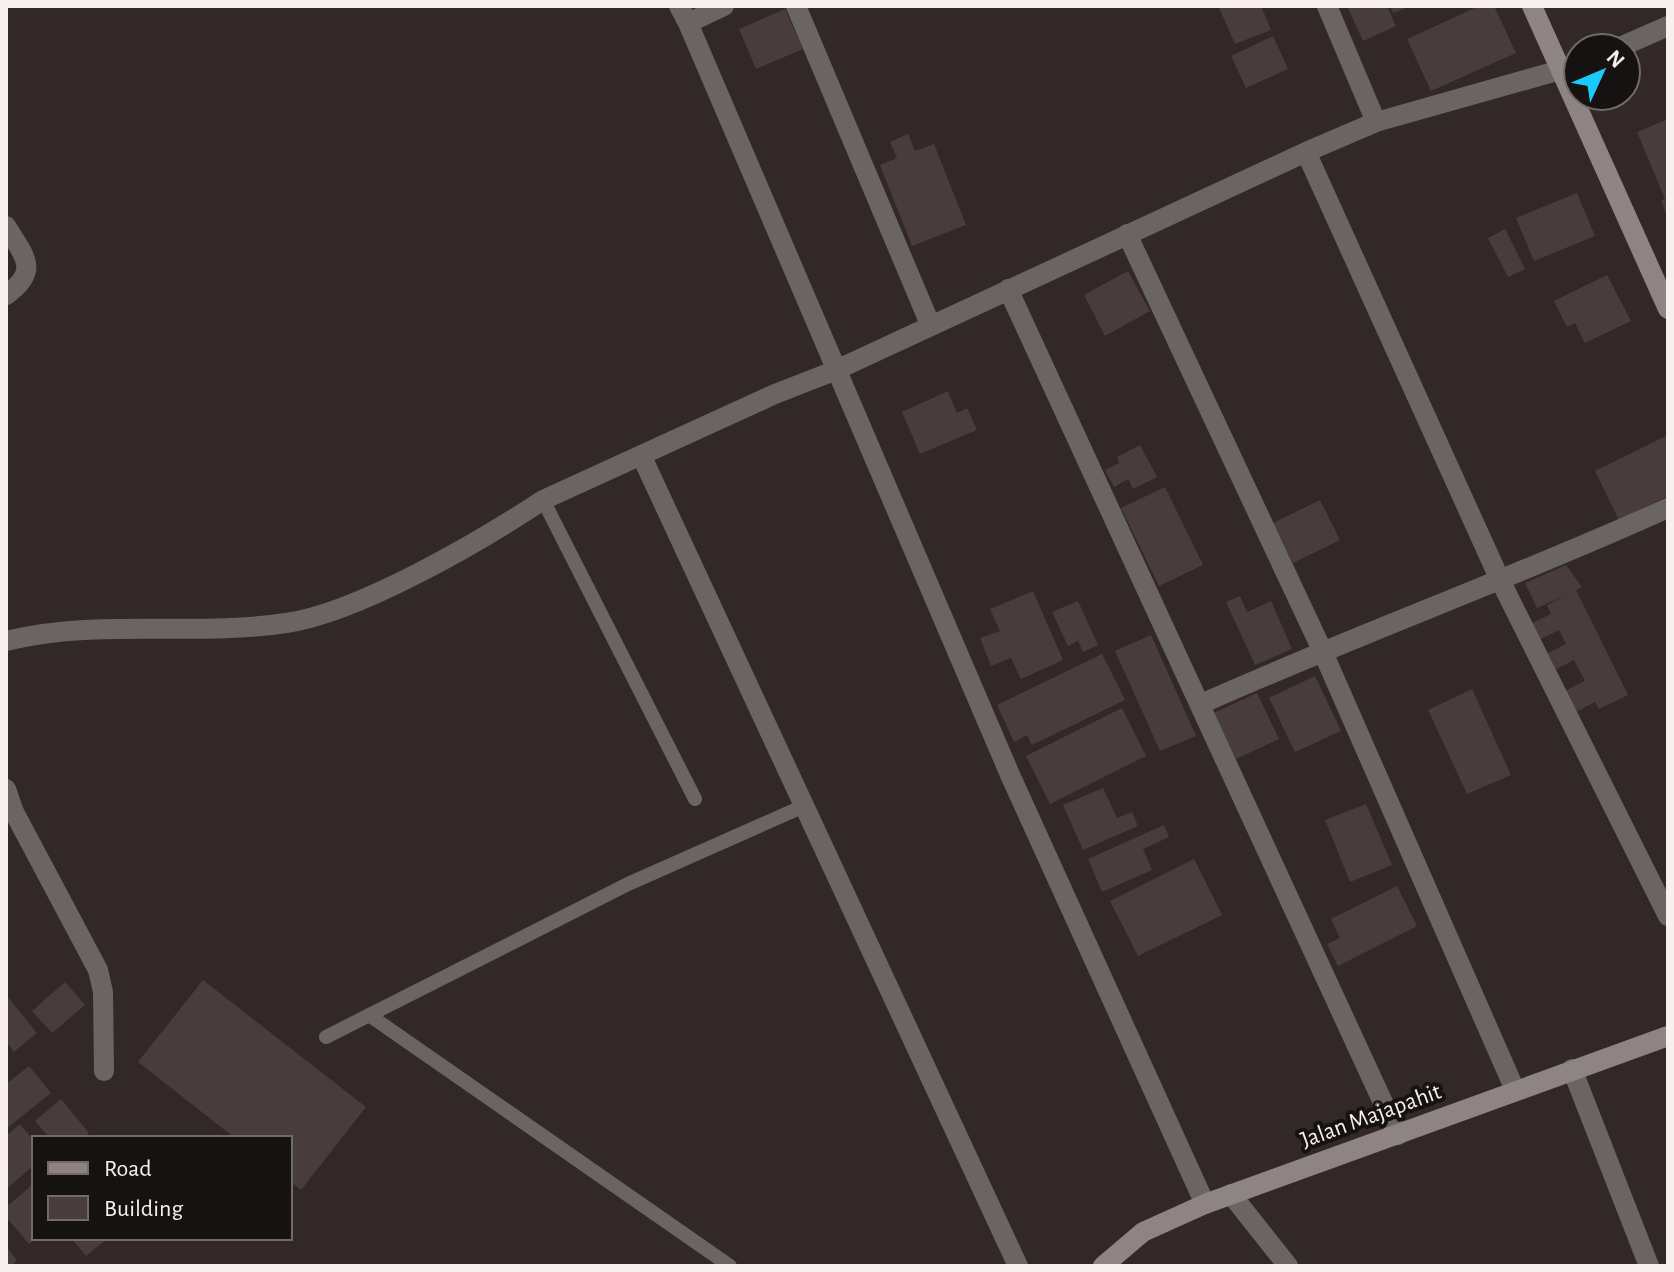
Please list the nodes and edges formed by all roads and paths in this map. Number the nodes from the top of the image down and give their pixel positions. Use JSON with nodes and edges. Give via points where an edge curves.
{"nodes":[{"id":1,"x":724,"y":6,"type":"edge"},
{"id":2,"x":796,"y":6,"type":"edge"},
{"id":3,"x":1327,"y":6,"type":"edge"},
{"id":4,"x":1532,"y":6,"type":"edge"},
{"id":5,"x":683,"y":15,"type":"edge"},
{"id":6,"x":1668,"y":26,"type":"edge"},
{"id":7,"x":1642,"y":37,"type":"edge"},
{"id":8,"x":1562,"y":56,"type":"edge"},
{"id":9,"x":1562,"y":71,"type":"edge"},
{"id":10,"x":1588,"y":112,"type":"edge"},
{"id":11,"x":1376,"y":122,"type":"junction"},
{"id":12,"x":1306,"y":152,"type":"junction"},
{"id":13,"x":6,"y":226,"type":"edge"},
{"id":14,"x":1127,"y":234,"type":"junction"},
{"id":15,"x":1008,"y":289,"type":"junction"},
{"id":16,"x":6,"y":295,"type":"edge"},
{"id":17,"x":1668,"y":309,"type":"edge"},
{"id":18,"x":930,"y":324,"type":"junction"},
{"id":19,"x":834,"y":371,"type":"junction"},
{"id":20,"x":642,"y":457,"type":"junction"},
{"id":21,"x":543,"y":500,"type":"junction"},
{"id":22,"x":1668,"y":508,"type":"edge"},
{"id":23,"x":1500,"y":580,"type":"junction"},
{"id":24,"x":6,"y":641,"type":"edge"},
{"id":25,"x":1322,"y":650,"type":"junction"},
{"id":26,"x":1201,"y":704,"type":"junction"},
{"id":27,"x":6,"y":789,"type":"edge"},
{"id":28,"x":695,"y":799,"type":"dead end"},
{"id":29,"x":804,"y":806,"type":"junction"},
{"id":30,"x":1668,"y":916,"type":"edge"},
{"id":31,"x":369,"y":1015,"type":"junction"},
{"id":32,"x":1668,"y":1036,"type":"edge"},
{"id":33,"x":326,"y":1037,"type":"dead end"},
{"id":34,"x":1572,"y":1069,"type":"junction"},
{"id":35,"x":104,"y":1071,"type":"dead end"},
{"id":36,"x":1515,"y":1090,"type":"junction"},
{"id":37,"x":1398,"y":1135,"type":"junction"},
{"id":38,"x":1231,"y":1194,"type":"junction"},
{"id":39,"x":1205,"y":1204,"type":"junction"},
{"id":40,"x":730,"y":1266,"type":"edge"},
{"id":41,"x":1018,"y":1266,"type":"edge"},
{"id":42,"x":1103,"y":1266,"type":"edge"},
{"id":43,"x":1288,"y":1266,"type":"edge"},
{"id":44,"x":1649,"y":1266,"type":"edge"}],
"edges":[{"from":1,"to":5,"type":"street"},
{"from":2,"to":18,"type":"street"},
{"from":3,"to":11,"type":"street"},
{"from":4,"to":8,"type":"street"},
{"from":5,"to":19,"type":"street"},
{"from":6,"to":7,"type":"street"},
{"from":9,"to":11,"type":"street"},
{"from":10,"to":17,"type":"street"},
{"from":11,"to":12,"type":"street"},
{"from":12,"to":14,"type":"street"},
{"from":12,"to":23,"type":"street"},
{"from":13,"to":16,"type":"street","via":[[28,269]]},
{"from":14,"to":15,"type":"street"},
{"from":14,"to":25,"type":"street"},
{"from":15,"to":18,"type":"street"},
{"from":15,"to":26,"type":"street"},
{"from":18,"to":19,"type":"street"},
{"from":19,"to":20,"type":"street"},
{"from":19,"to":39,"type":"street"},
{"from":20,"to":21,"type":"street"},
{"from":20,"to":29,"type":"street"},
{"from":21,"to":24,"type":"street","via":[[410,575],[314,618],[285,624],[59,631]]},
{"from":21,"to":28,"type":"lane"},
{"from":22,"to":23,"type":"street"},
{"from":23,"to":25,"type":"street"},
{"from":23,"to":30,"type":"street"},
{"from":25,"to":26,"type":"street"},
{"from":25,"to":36,"type":"street"},
{"from":26,"to":37,"type":"street"},
{"from":27,"to":35,"type":"street","via":[[98,970]]},
{"from":29,"to":31,"type":"lane","via":[[628,884]]},
{"from":29,"to":41,"type":"street"},
{"from":31,"to":33,"type":"lane"},
{"from":31,"to":40,"type":"lane"},
{"from":32,"to":34,"type":"street","name":"Jalan Majapahit"},
{"from":34,"to":36,"type":"street","name":"Jalan Majapahit"},
{"from":34,"to":44,"type":"street"},
{"from":36,"to":37,"type":"street","name":"Jalan Majapahit"},
{"from":37,"to":38,"type":"street","name":"Jalan Majapahit"},
{"from":38,"to":39,"type":"street","name":"Jalan Majapahit"},
{"from":38,"to":43,"type":"street"},
{"from":39,"to":42,"type":"street","name":"Jalan Majapahit","via":[[1143,1232]]}]}
